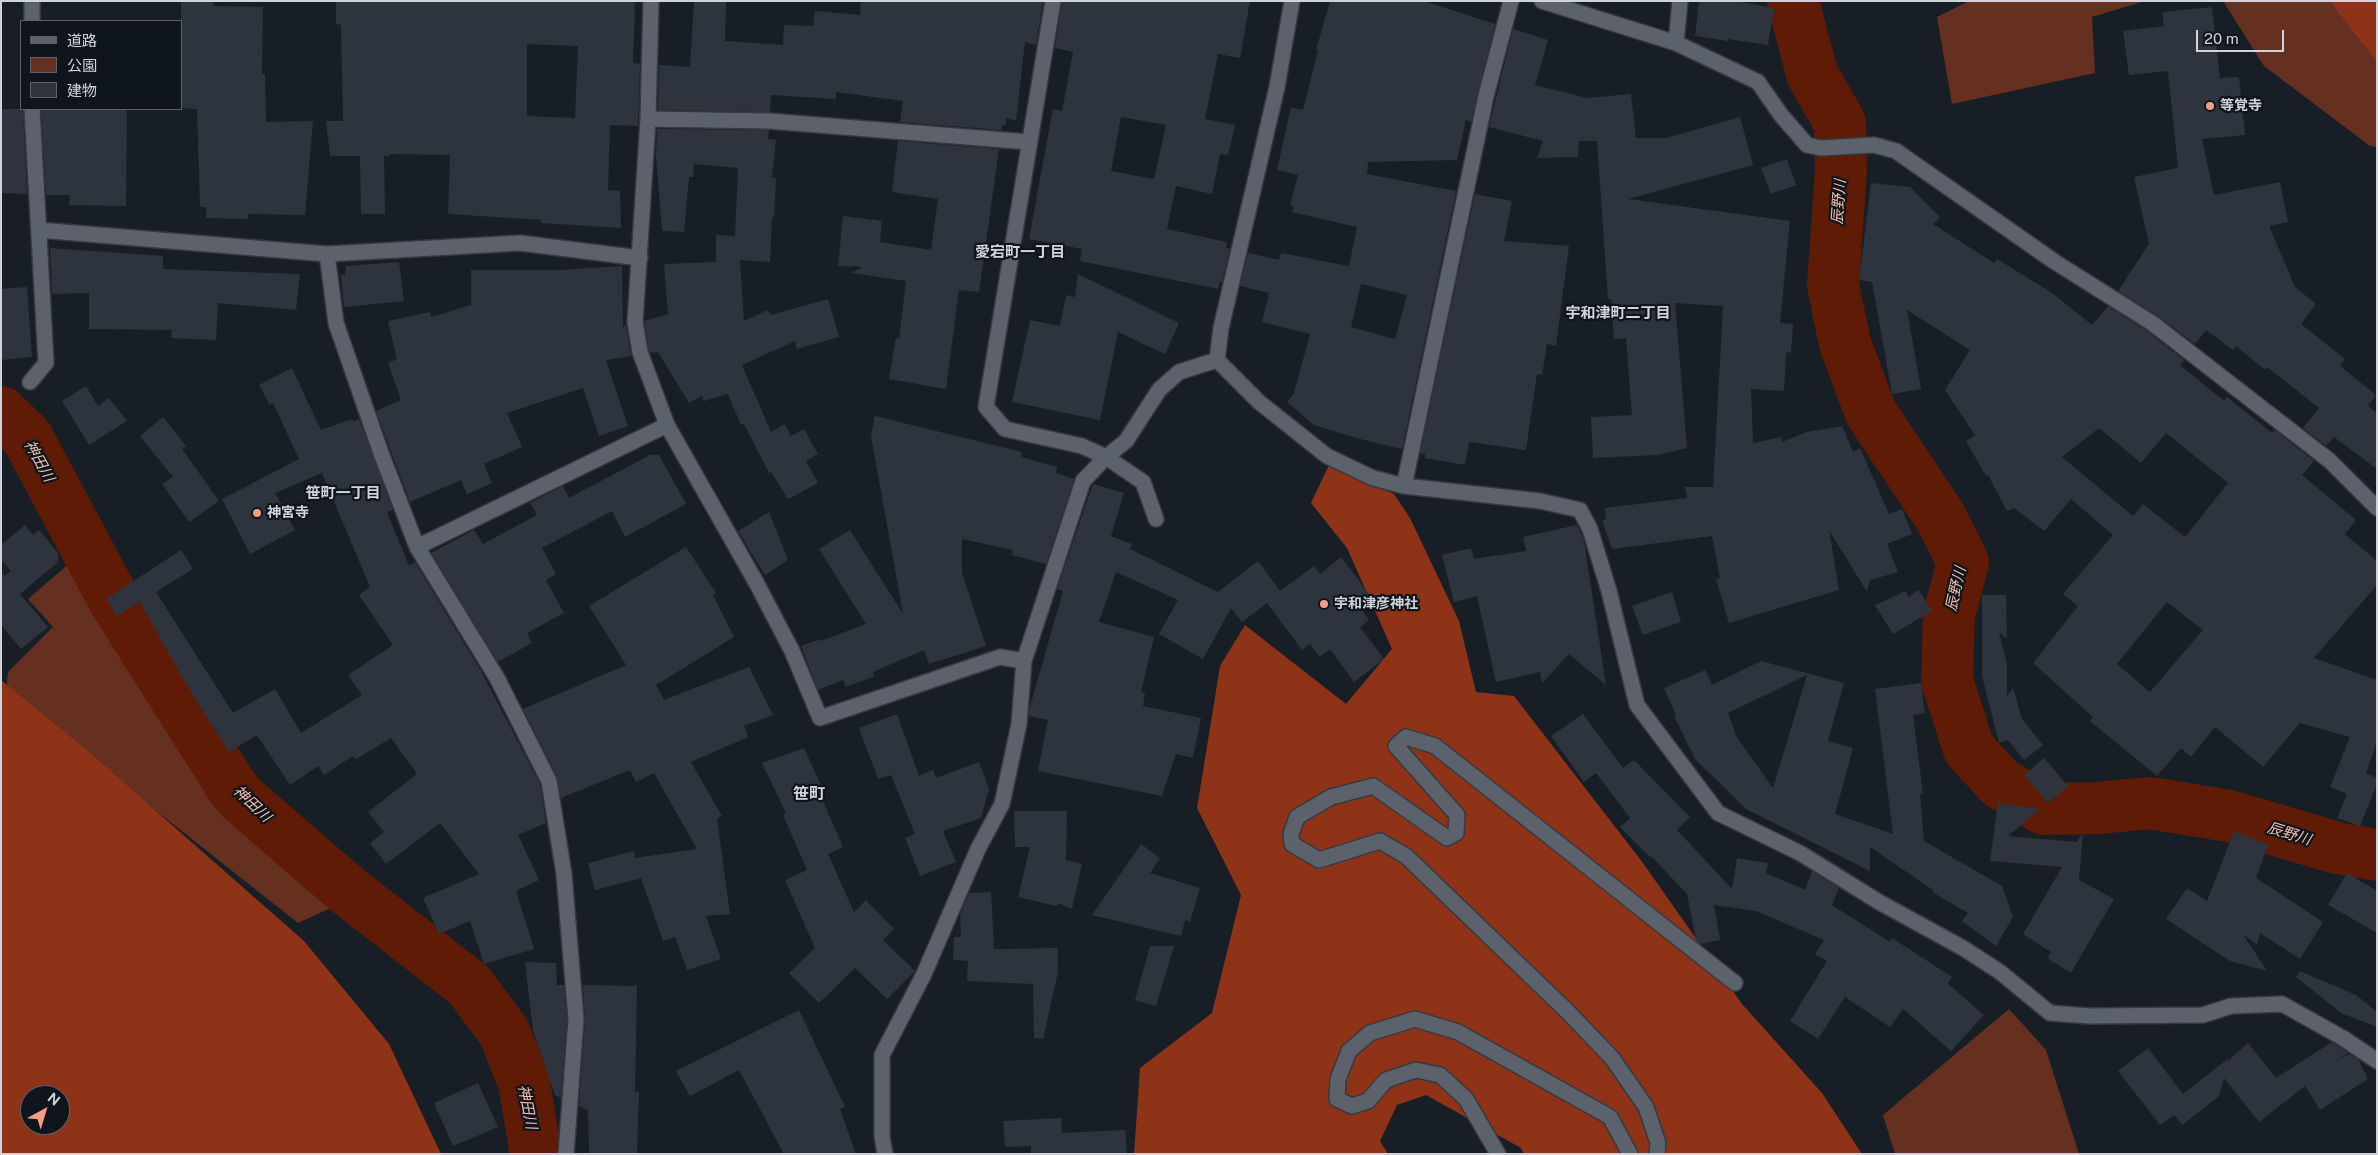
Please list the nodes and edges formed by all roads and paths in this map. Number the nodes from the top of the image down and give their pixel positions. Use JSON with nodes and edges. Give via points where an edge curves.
{"nodes":[{"id":1,"x":32,"y":1,"type":"edge"},
{"id":2,"x":651,"y":1,"type":"edge"},
{"id":3,"x":1053,"y":1,"type":"edge"},
{"id":4,"x":1292,"y":1,"type":"edge"},
{"id":5,"x":1511,"y":1,"type":"edge"},
{"id":6,"x":1542,"y":1,"type":"edge"},
{"id":7,"x":1680,"y":1,"type":"edge"},
{"id":8,"x":32,"y":20,"type":"edge"},
{"id":9,"x":1676,"y":43,"type":"junction"},
{"id":10,"x":32,"y":110,"type":"edge"},
{"id":11,"x":648,"y":120,"type":"junction"},
{"id":12,"x":1029,"y":142,"type":"junction"},
{"id":13,"x":39,"y":230,"type":"junction"},
{"id":14,"x":327,"y":254,"type":"junction"},
{"id":15,"x":640,"y":258,"type":"junction"},
{"id":16,"x":1217,"y":360,"type":"junction"},
{"id":17,"x":30,"y":382,"type":"dead end"},
{"id":18,"x":667,"y":425,"type":"junction"},
{"id":19,"x":1106,"y":457,"type":"junction"},
{"id":20,"x":1404,"y":486,"type":"junction"},
{"id":21,"x":2377,"y":508,"type":"edge"},
{"id":22,"x":1156,"y":519,"type":"dead end"},
{"id":23,"x":418,"y":547,"type":"junction"},
{"id":24,"x":1024,"y":661,"type":"junction"},
{"id":25,"x":1735,"y":983,"type":"dead end"},
{"id":26,"x":2377,"y":1061,"type":"edge"},
{"id":27,"x":566,"y":1154,"type":"edge"},
{"id":28,"x":885,"y":1154,"type":"edge"},
{"id":29,"x":1498,"y":1154,"type":"edge"},
{"id":30,"x":1630,"y":1154,"type":"edge"},
{"id":31,"x":1657,"y":1154,"type":"edge"}],
"edges":[{"from":1,"to":8,"type":"street"},
{"from":2,"to":11,"type":"street"},
{"from":3,"to":12,"type":"street"},
{"from":4,"to":16,"type":"street","via":[[1277,87],[1221,328]]},
{"from":5,"to":20,"type":"street","via":[[1486,96]]},
{"from":6,"to":9,"type":"street"},
{"from":7,"to":9,"type":"street"},
{"from":9,"to":21,"type":"street","via":[[1758,82],[1780,116],[1807,145],[1821,148],[1874,145],[1896,152],[2055,262],[2152,323],[2330,461]]},
{"from":10,"to":13,"type":"street"},
{"from":11,"to":12,"type":"street","via":[[769,121]]},
{"from":11,"to":15,"type":"street"},
{"from":12,"to":19,"type":"street","via":[[986,407],[1004,428],[1082,446]]},
{"from":13,"to":14,"type":"street"},
{"from":13,"to":17,"type":"street","via":[[46,363]]},
{"from":14,"to":15,"type":"street","via":[[520,243]]},
{"from":14,"to":23,"type":"street","via":[[336,323]]},
{"from":15,"to":18,"type":"street","via":[[635,322],[640,352]]},
{"from":16,"to":19,"type":"street","via":[[1179,372],[1159,390],[1126,442]]},
{"from":16,"to":20,"type":"street","via":[[1259,402],[1327,456],[1373,478]]},
{"from":18,"to":23,"type":"street"},
{"from":18,"to":24,"type":"street","via":[[792,651],[820,718],[1000,657]]},
{"from":19,"to":22,"type":"street","via":[[1143,482]]},
{"from":19,"to":24,"type":"street","via":[[1083,481]]},
{"from":20,"to":26,"type":"street","via":[[1540,501],[1580,510],[1590,529],[1609,592],[1637,705],[1718,813],[1800,853],[1963,948],[2000,972],[2050,1013],[2203,1015],[2231,1006],[2282,1004]]},
{"from":23,"to":27,"type":"street","via":[[497,678],[549,781],[564,874],[576,1019]]},
{"from":24,"to":28,"type":"street","via":[[1019,724],[1002,804],[978,849],[924,974],[882,1055]]},
{"from":25,"to":31,"type":"street","via":[[1436,746],[1406,737],[1396,746],[1457,815],[1456,833],[1447,838],[1373,786],[1331,797],[1298,817],[1291,834],[1292,844],[1319,860],[1380,841],[1406,856],[1612,1058],[1646,1107],[1658,1143]]},
{"from":29,"to":30,"type":"street","via":[[1466,1099],[1440,1075],[1416,1070],[1386,1080],[1368,1101],[1352,1106],[1337,1099],[1338,1079],[1349,1051],[1370,1033],[1415,1019],[1458,1032],[1610,1117]]}]}
